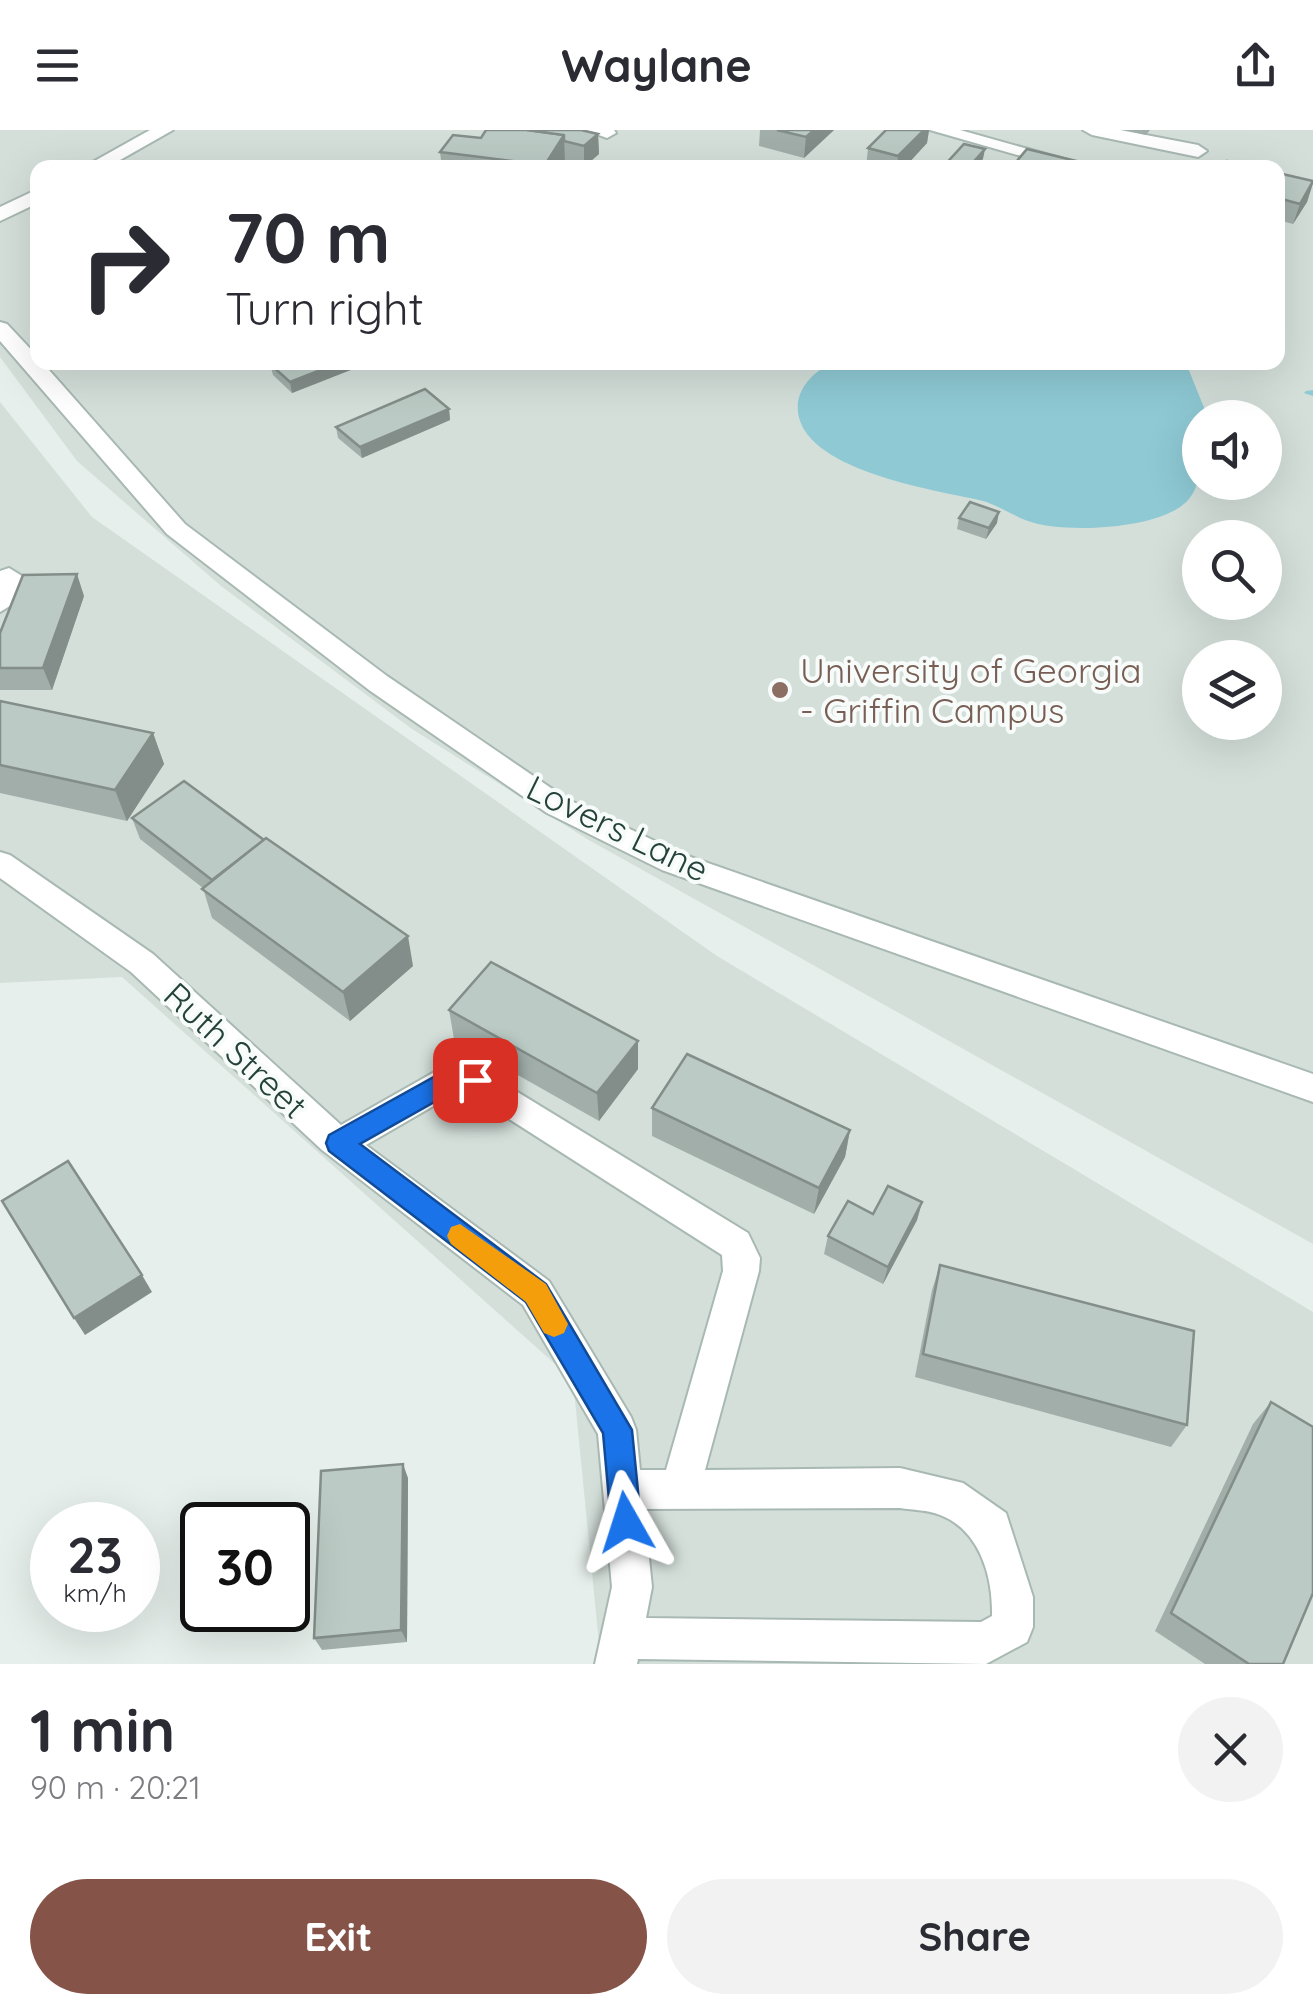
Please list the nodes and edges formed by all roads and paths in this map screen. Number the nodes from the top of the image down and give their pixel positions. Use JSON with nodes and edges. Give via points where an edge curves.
{"nodes":[{"id":1,"x":164,"y":130,"type":"edge"},
{"id":2,"x":939,"y":130,"type":"edge"},
{"id":3,"x":1092,"y":130,"type":"edge"},
{"id":4,"x":1213,"y":130,"type":"edge"},
{"id":5,"x":1198,"y":151,"type":"junction"},
{"id":6,"x":106,"y":160,"type":"edge"},
{"id":7,"x":1056,"y":160,"type":"edge"},
{"id":8,"x":1190,"y":160,"type":"edge"},
{"id":9,"x":30,"y":199,"type":"edge"},
{"id":10,"x":0,"y":215,"type":"edge"},
{"id":11,"x":0,"y":328,"type":"edge"},
{"id":12,"x":30,"y":362,"type":"edge"},
{"id":13,"x":37,"y":370,"type":"edge"},
{"id":14,"x":9,"y":576,"type":"dead end"},
{"id":15,"x":0,"y":604,"type":"edge"},
{"id":16,"x":0,"y":864,"type":"edge"},
{"id":17,"x":1313,"y":1088,"type":"edge"},
{"id":18,"x":338,"y":1143,"type":"junction"},
{"id":19,"x":622,"y":1490,"type":"junction"},
{"id":20,"x":680,"y":1490,"type":"junction"},
{"id":21,"x":618,"y":1651,"type":"edge"}],
"edges":[{"from":1,"to":6,"type":"street"},
{"from":2,"to":7,"type":"street"},
{"from":3,"to":5,"type":"street"},
{"from":4,"to":5,"type":"street"},
{"from":5,"to":8,"type":"street"},
{"from":9,"to":10,"type":"street"},
{"from":11,"to":12,"type":"street","name":"Lovers Lane"},
{"from":13,"to":17,"type":"street","name":"Lovers Lane","via":[[176,529],[378,683],[557,806],[672,862]]},
{"from":14,"to":15,"type":"street"},
{"from":16,"to":18,"type":"street","name":"Ruth Street","via":[[142,962]]},
{"from":18,"to":19,"type":"street","name":"Ruth Street","via":[[536,1293],[617,1430]]},
{"from":18,"to":20,"type":"street","via":[[450,1080],[475,1080],[735,1244],[741,1271]]},
{"from":19,"to":20,"type":"street"},
{"from":19,"to":21,"type":"street","name":"Ruth Street","via":[[632,1587]]},
{"from":20,"to":21,"type":"street","via":[[900,1488],[949,1498],[992,1527],[1013,1597],[1012,1627],[986,1643]]}]}
